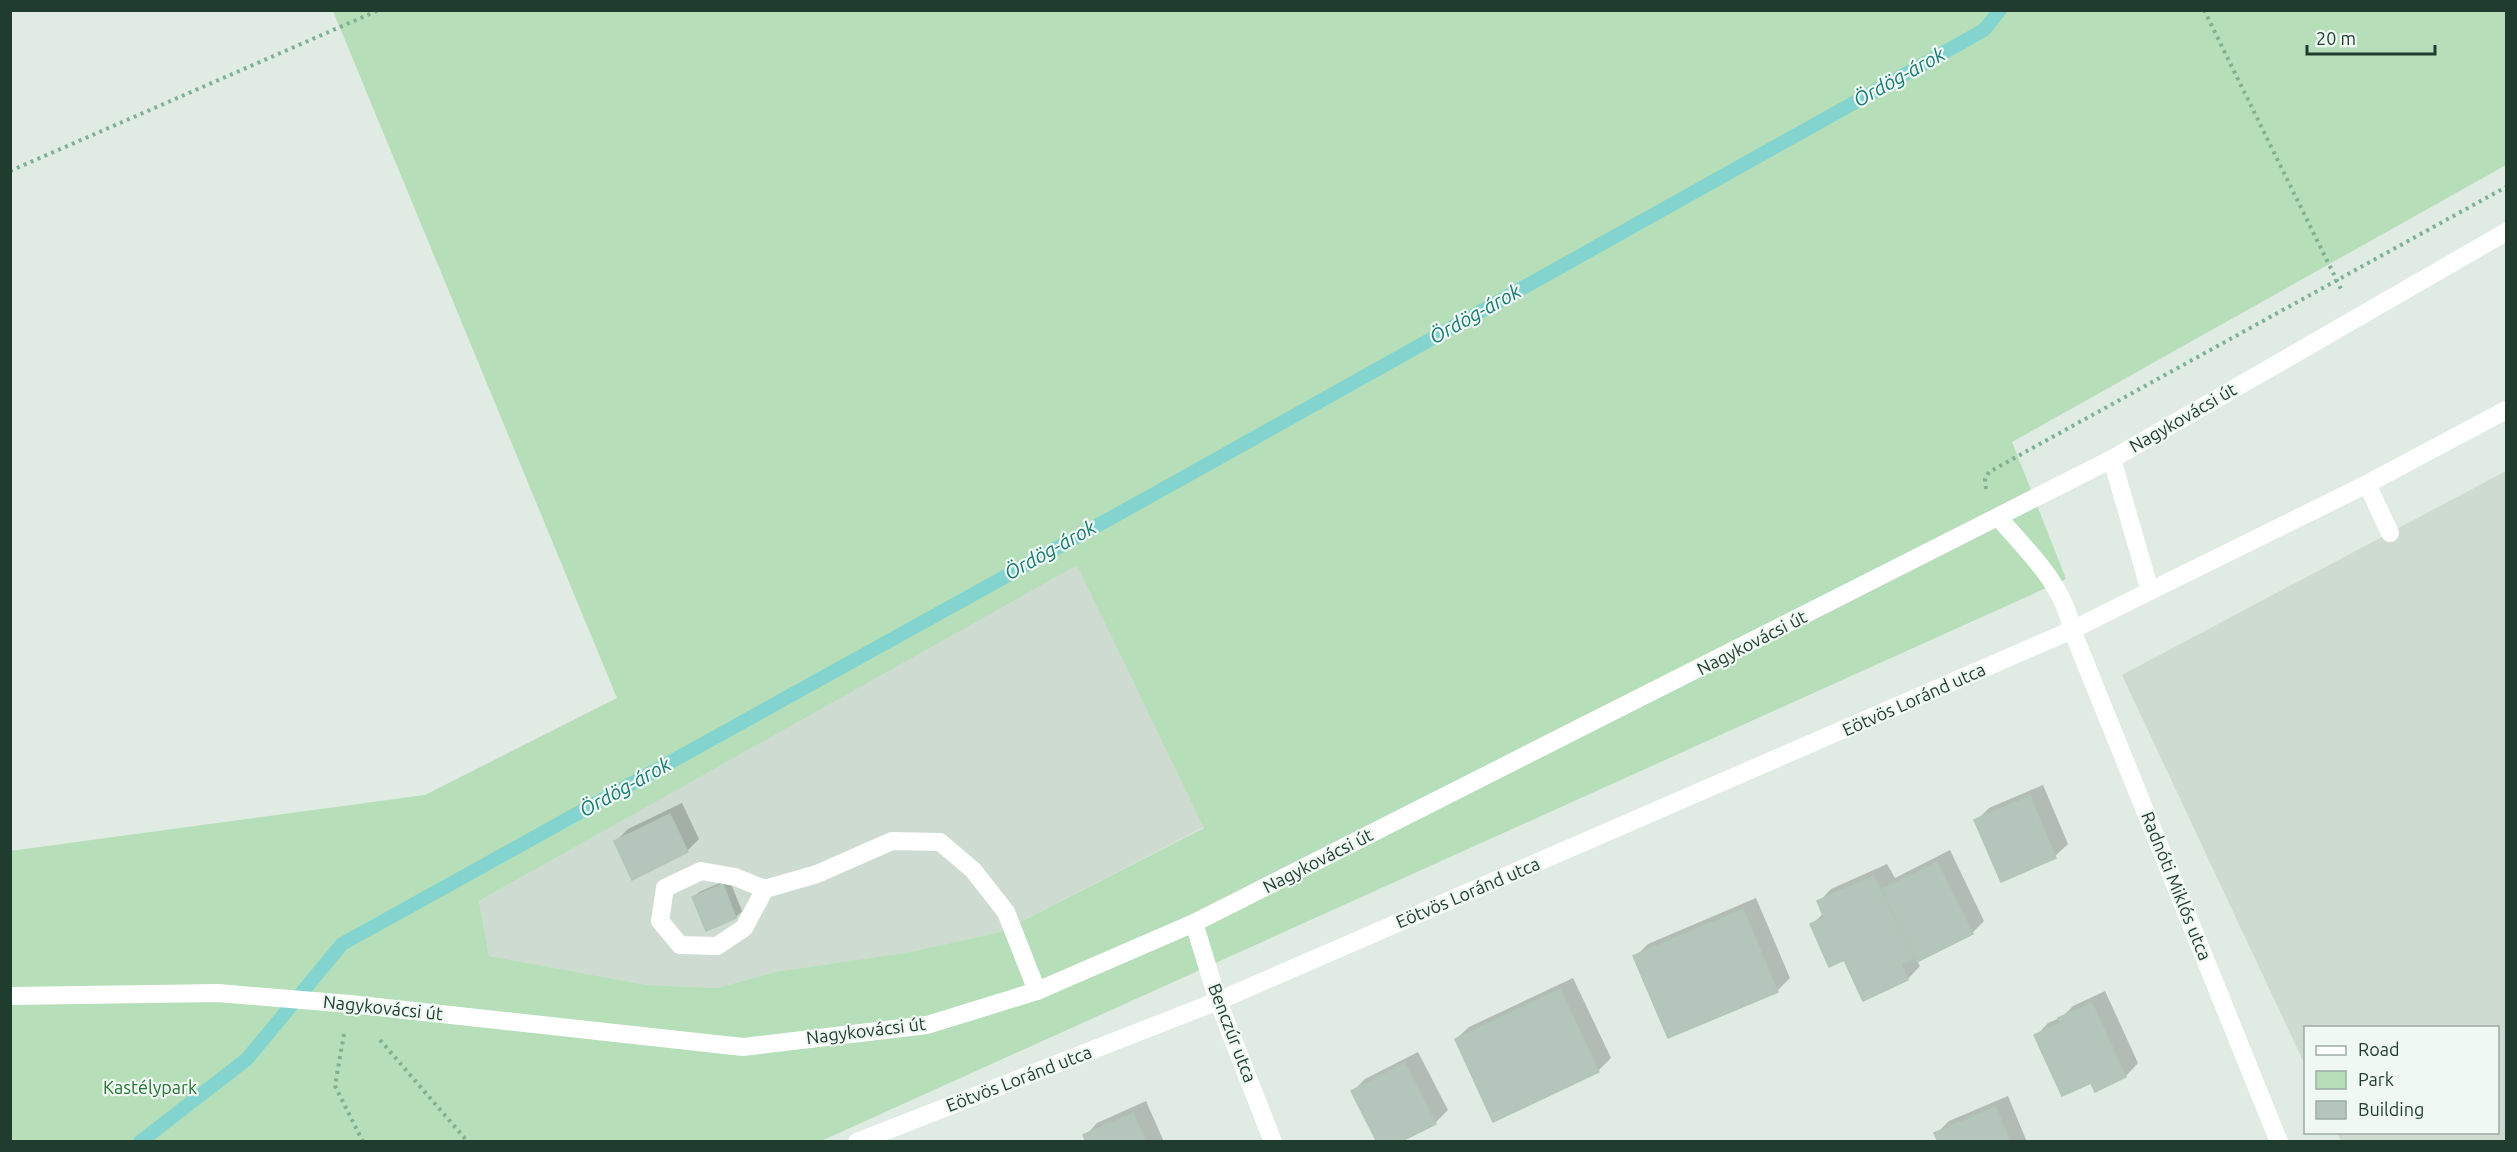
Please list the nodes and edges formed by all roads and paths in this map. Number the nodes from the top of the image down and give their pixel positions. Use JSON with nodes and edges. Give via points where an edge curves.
{"nodes":[{"id":1,"x":379,"y":10,"type":"edge"},
{"id":2,"x":2204,"y":10,"type":"edge"},
{"id":3,"x":10,"y":171,"type":"edge"},
{"id":4,"x":2506,"y":187,"type":"edge"},
{"id":5,"x":2506,"y":232,"type":"edge"},
{"id":6,"x":2336,"y":281,"type":"junction"},
{"id":7,"x":2358,"y":318,"type":"junction"},
{"id":8,"x":2506,"y":410,"type":"edge"},
{"id":9,"x":2112,"y":459,"type":"junction"},
{"id":10,"x":2367,"y":484,"type":"junction"},
{"id":11,"x":1998,"y":517,"type":"junction"},
{"id":12,"x":2391,"y":533,"type":"dead end"},
{"id":13,"x":2150,"y":591,"type":"junction"},
{"id":14,"x":2072,"y":630,"type":"junction"},
{"id":15,"x":765,"y":889,"type":"junction"},
{"id":16,"x":1194,"y":923,"type":"junction"},
{"id":17,"x":1037,"y":991,"type":"junction"},
{"id":18,"x":10,"y":996,"type":"edge"},
{"id":19,"x":1218,"y":1001,"type":"junction"},
{"id":20,"x":350,"y":1004,"type":"junction"},
{"id":21,"x":363,"y":1142,"type":"edge"},
{"id":22,"x":468,"y":1142,"type":"edge"},
{"id":23,"x":857,"y":1142,"type":"edge"},
{"id":24,"x":1273,"y":1142,"type":"edge"},
{"id":25,"x":2279,"y":1142,"type":"edge"}],
"edges":[{"from":1,"to":3,"type":"path"},
{"from":2,"to":6,"type":"path"},
{"from":4,"to":6,"type":"path"},
{"from":5,"to":7,"type":"street","name":"Nagykovácsi út"},
{"from":6,"to":7,"type":"path"},
{"from":6,"to":11,"type":"path","via":[[1989,472],[1984,479],[1985,487]]},
{"from":7,"to":9,"type":"street","name":"Nagykovácsi út"},
{"from":8,"to":10,"type":"street","name":"Eötvös Loránd utca"},
{"from":9,"to":11,"type":"street","name":"Nagykovácsi út"},
{"from":9,"to":13,"type":"street"},
{"from":10,"to":12,"type":"street"},
{"from":10,"to":13,"type":"street","name":"Eötvös Loránd utca"},
{"from":11,"to":14,"type":"street","name":"Radnóti Miklós utca","via":[[2058,588],[2069,611]]},
{"from":11,"to":16,"type":"street","name":"Nagykovácsi út"},
{"from":13,"to":14,"type":"street","name":"Eötvös Loránd utca"},
{"from":14,"to":19,"type":"street","name":"Eötvös Loránd utca"},
{"from":14,"to":25,"type":"street","name":"Radnóti Miklós utca"},
{"from":15,"to":15,"type":"street","via":[[744,928],[717,945],[680,945],[660,921],[665,888],[701,871],[735,877]]},
{"from":15,"to":17,"type":"street","via":[[817,874],[892,842],[940,842],[973,870],[1006,912]]},
{"from":16,"to":17,"type":"street","name":"Nagykovácsi út"},
{"from":16,"to":19,"type":"street","name":"Benczúr utca"},
{"from":17,"to":20,"type":"street","name":"Nagykovácsi út","via":[[927,1025],[743,1047]]},
{"from":18,"to":20,"type":"street","name":"Nagykovácsi út","via":[[218,993]]},
{"from":19,"to":23,"type":"street","name":"Eötvös Loránd utca"},
{"from":19,"to":24,"type":"street","name":"Benczúr utca"},
{"from":20,"to":21,"type":"path","via":[[335,1086]]},
{"from":20,"to":22,"type":"path"}]}
